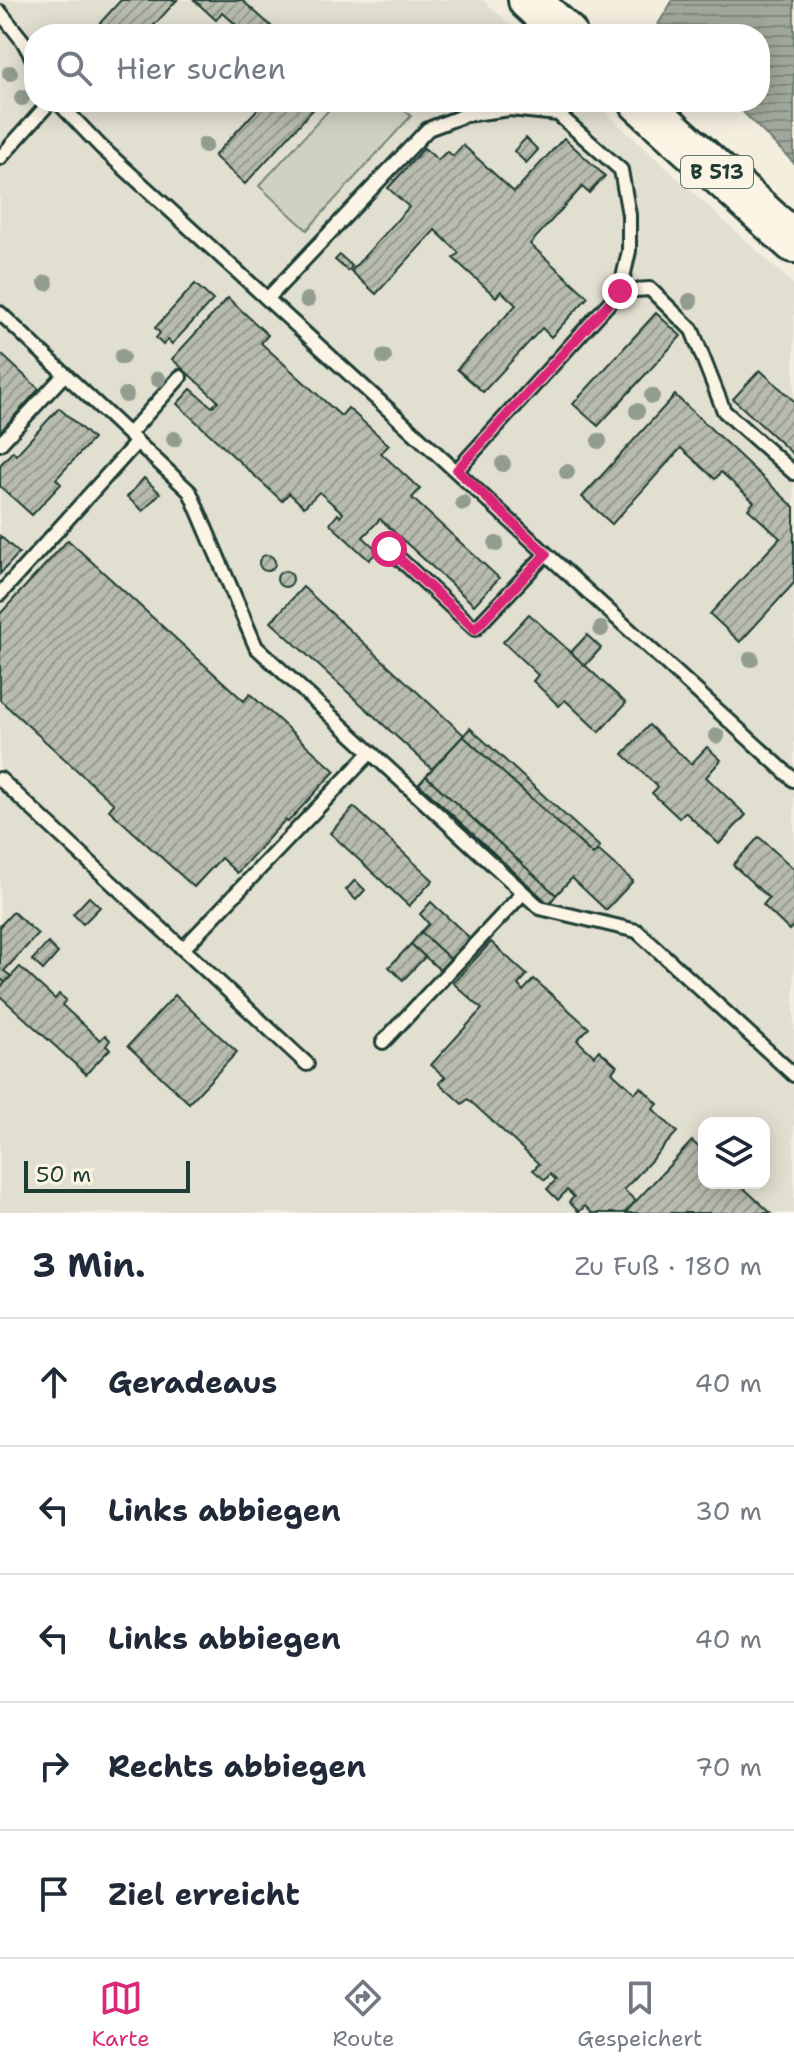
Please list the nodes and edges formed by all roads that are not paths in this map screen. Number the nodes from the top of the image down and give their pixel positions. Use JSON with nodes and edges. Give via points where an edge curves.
{"nodes":[{"id":1,"x":529,"y":0,"type":"edge"},
{"id":2,"x":0,"y":12,"type":"edge"},
{"id":3,"x":555,"y":24,"type":"edge"},
{"id":4,"x":24,"y":43,"type":"edge"},
{"id":5,"x":41,"y":112,"type":"edge"},
{"id":6,"x":68,"y":112,"type":"edge"},
{"id":7,"x":488,"y":112,"type":"edge"},
{"id":8,"x":539,"y":112,"type":"edge"},
{"id":9,"x":651,"y":112,"type":"edge"},
{"id":10,"x":0,"y":158,"type":"edge"},
{"id":11,"x":794,"y":242,"type":"edge"},
{"id":12,"x":620,"y":291,"type":"junction"},
{"id":13,"x":268,"y":298,"type":"junction"},
{"id":14,"x":0,"y":313,"type":"edge"},
{"id":15,"x":65,"y":374,"type":"junction"},
{"id":16,"x":180,"y":377,"type":"dead end"},
{"id":17,"x":133,"y":438,"type":"junction"},
{"id":18,"x":0,"y":444,"type":"edge"},
{"id":19,"x":457,"y":470,"type":"junction"},
{"id":20,"x":794,"y":473,"type":"edge"},
{"id":21,"x":389,"y":549,"type":"dead end"},
{"id":22,"x":546,"y":554,"type":"junction"},
{"id":23,"x":0,"y":594,"type":"edge"},
{"id":24,"x":370,"y":753,"type":"junction"},
{"id":25,"x":0,"y":779,"type":"edge"},
{"id":26,"x":794,"y":780,"type":"edge"},
{"id":27,"x":523,"y":893,"type":"junction"},
{"id":28,"x":183,"y":949,"type":"junction"},
{"id":29,"x":383,"y":1042,"type":"dead end"},
{"id":30,"x":307,"y":1064,"type":"dead end"},
{"id":31,"x":794,"y":1075,"type":"edge"}],
"edges":[{"from":1,"to":3,"type":"main road"},
{"from":2,"to":4,"type":"lane"},
{"from":5,"to":10,"type":"lane"},
{"from":6,"to":13,"type":"lane"},
{"from":7,"to":13,"type":"lane","via":[[428,129]]},
{"from":8,"to":12,"type":"lane","via":[[558,114],[621,170],[629,239]]},
{"from":9,"to":11,"type":"main road","number":"B 513"},
{"from":12,"to":19,"type":"lane"},
{"from":12,"to":20,"type":"lane","via":[[650,289],[692,330],[724,411]]},
{"from":13,"to":19,"type":"lane"},
{"from":14,"to":15,"type":"lane"},
{"from":15,"to":17,"type":"lane"},
{"from":15,"to":18,"type":"lane"},
{"from":16,"to":17,"type":"lane"},
{"from":17,"to":23,"type":"lane"},
{"from":17,"to":24,"type":"lane","via":[[190,492],[256,647]]},
{"from":19,"to":22,"type":"lane"},
{"from":21,"to":22,"type":"lane","via":[[475,629]]},
{"from":22,"to":26,"type":"lane"},
{"from":24,"to":27,"type":"lane"},
{"from":24,"to":28,"type":"lane"},
{"from":25,"to":28,"type":"lane"},
{"from":27,"to":29,"type":"lane"},
{"from":27,"to":31,"type":"lane","via":[[540,908],[637,931]]},
{"from":28,"to":30,"type":"lane"}]}
